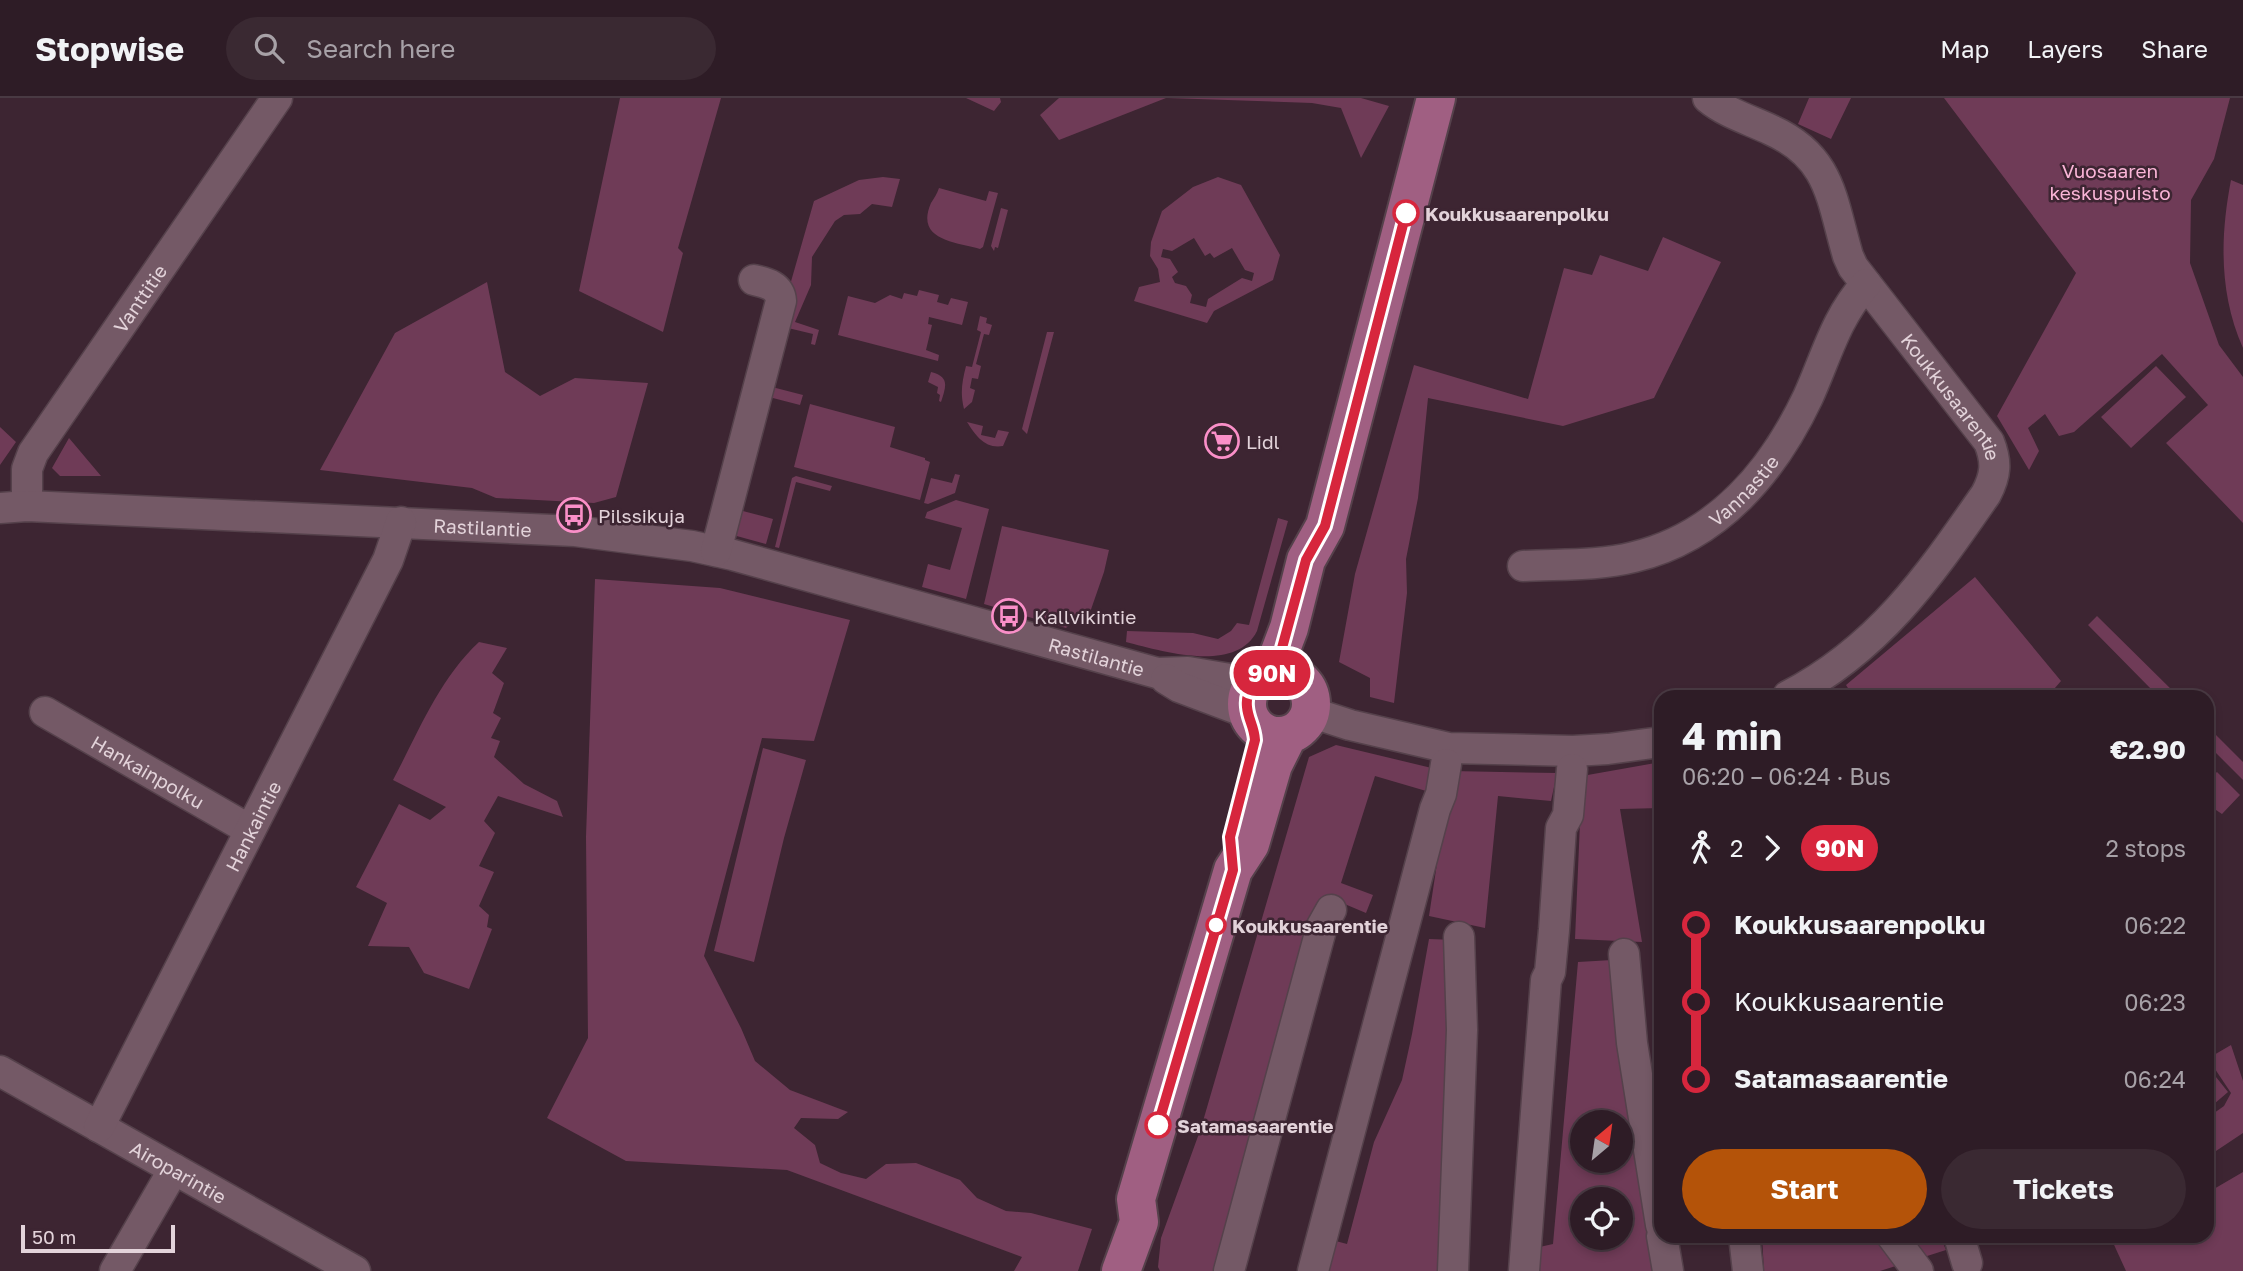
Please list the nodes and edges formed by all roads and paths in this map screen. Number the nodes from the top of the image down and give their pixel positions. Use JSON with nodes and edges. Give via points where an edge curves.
{"nodes":[{"id":1,"x":277,"y":98,"type":"edge"},
{"id":2,"x":1436,"y":98,"type":"edge"},
{"id":3,"x":1709,"y":98,"type":"edge"},
{"id":4,"x":754,"y":280,"type":"dead end"},
{"id":5,"x":1866,"y":284,"type":"junction"},
{"id":6,"x":13,"y":507,"type":"edge"},
{"id":7,"x":401,"y":522,"type":"junction"},
{"id":8,"x":716,"y":551,"type":"junction"},
{"id":9,"x":1523,"y":566,"type":"dead end"},
{"id":10,"x":1797,"y":690,"type":"edge"},
{"id":11,"x":1276,"y":704,"type":"junction"},
{"id":12,"x":45,"y":712,"type":"dead end"},
{"id":13,"x":1654,"y":742,"type":"edge"},
{"id":14,"x":1446,"y":764,"type":"dead end"},
{"id":15,"x":1572,"y":769,"type":"dead end"},
{"id":16,"x":250,"y":830,"type":"junction"},
{"id":17,"x":1331,"y":910,"type":"dead end"},
{"id":18,"x":1460,"y":937,"type":"dead end"},
{"id":19,"x":1624,"y":954,"type":"dead end"},
{"id":20,"x":0,"y":1071,"type":"edge"},
{"id":21,"x":99,"y":1127,"type":"junction"},
{"id":22,"x":174,"y":1169,"type":"junction"},
{"id":23,"x":1654,"y":1181,"type":"edge"},
{"id":24,"x":1136,"y":1199,"type":"junction"},
{"id":25,"x":1663,"y":1243,"type":"edge"},
{"id":26,"x":1745,"y":1243,"type":"edge"},
{"id":27,"x":1897,"y":1243,"type":"edge"},
{"id":28,"x":115,"y":1271,"type":"edge"},
{"id":29,"x":355,"y":1271,"type":"edge"},
{"id":30,"x":1109,"y":1271,"type":"edge"},
{"id":31,"x":1121,"y":1271,"type":"edge"},
{"id":32,"x":1229,"y":1271,"type":"edge"},
{"id":33,"x":1312,"y":1271,"type":"edge"},
{"id":34,"x":1453,"y":1271,"type":"edge"},
{"id":35,"x":1524,"y":1271,"type":"edge"},
{"id":36,"x":1668,"y":1271,"type":"edge"},
{"id":37,"x":1748,"y":1271,"type":"edge"},
{"id":38,"x":1918,"y":1271,"type":"edge"}],
"edges":[{"from":1,"to":6,"type":"street","name":"Vanttitie","via":[[33,453]]},
{"from":2,"to":11,"type":"main road","via":[[1325,526],[1328,565],[1302,668]]},
{"from":3,"to":5,"type":"street","name":"Koukkusaarentie","via":[[1793,140],[1808,153],[1829,189],[1848,256]]},
{"from":4,"to":8,"type":"street","via":[[773,286],[780,301]]},
{"from":5,"to":9,"type":"street","name":"Vannastie","via":[[1840,318],[1785,440],[1761,475],[1727,510],[1705,526],[1636,557]]},
{"from":5,"to":10,"type":"street","name":"Koukkusaarentie","via":[[1989,442],[1995,457],[1993,481],[1903,607],[1846,659]]},
{"from":6,"to":7,"type":"street","name":"Rastilantie"},
{"from":7,"to":8,"type":"street","name":"Rastilantie","via":[[575,531]]},
{"from":7,"to":16,"type":"street","name":"Hankaintie","via":[[388,560]]},
{"from":8,"to":11,"type":"street","name":"Rastilantie","via":[[1157,673],[1188,672]]},
{"from":11,"to":13,"type":"street","via":[[1449,748],[1573,751]]},
{"from":11,"to":24,"type":"main road","via":[[1273,765],[1250,844],[1233,870]]},
{"from":12,"to":16,"type":"street","name":"Hankainpolku"},
{"from":14,"to":33,"type":"street"},
{"from":15,"to":35,"type":"street","via":[[1568,815],[1561,828],[1546,980]]},
{"from":16,"to":21,"type":"street","name":"Hankaintie"},
{"from":17,"to":32,"type":"street","via":[[1322,926]]},
{"from":18,"to":34,"type":"street","via":[[1462,1030]]},
{"from":19,"to":23,"type":"street","via":[[1632,1043]]},
{"from":20,"to":21,"type":"street","name":"Airoparintie"},
{"from":21,"to":22,"type":"street","name":"Airoparintie"},
{"from":22,"to":28,"type":"street"},
{"from":22,"to":29,"type":"street","name":"Airoparintie"},
{"from":24,"to":30,"type":"main road","via":[[1121,1217]]},
{"from":24,"to":31,"type":"main road","via":[[1139,1222]]},
{"from":25,"to":36,"type":"street"},
{"from":26,"to":37,"type":"street"},
{"from":27,"to":38,"type":"street"}]}
